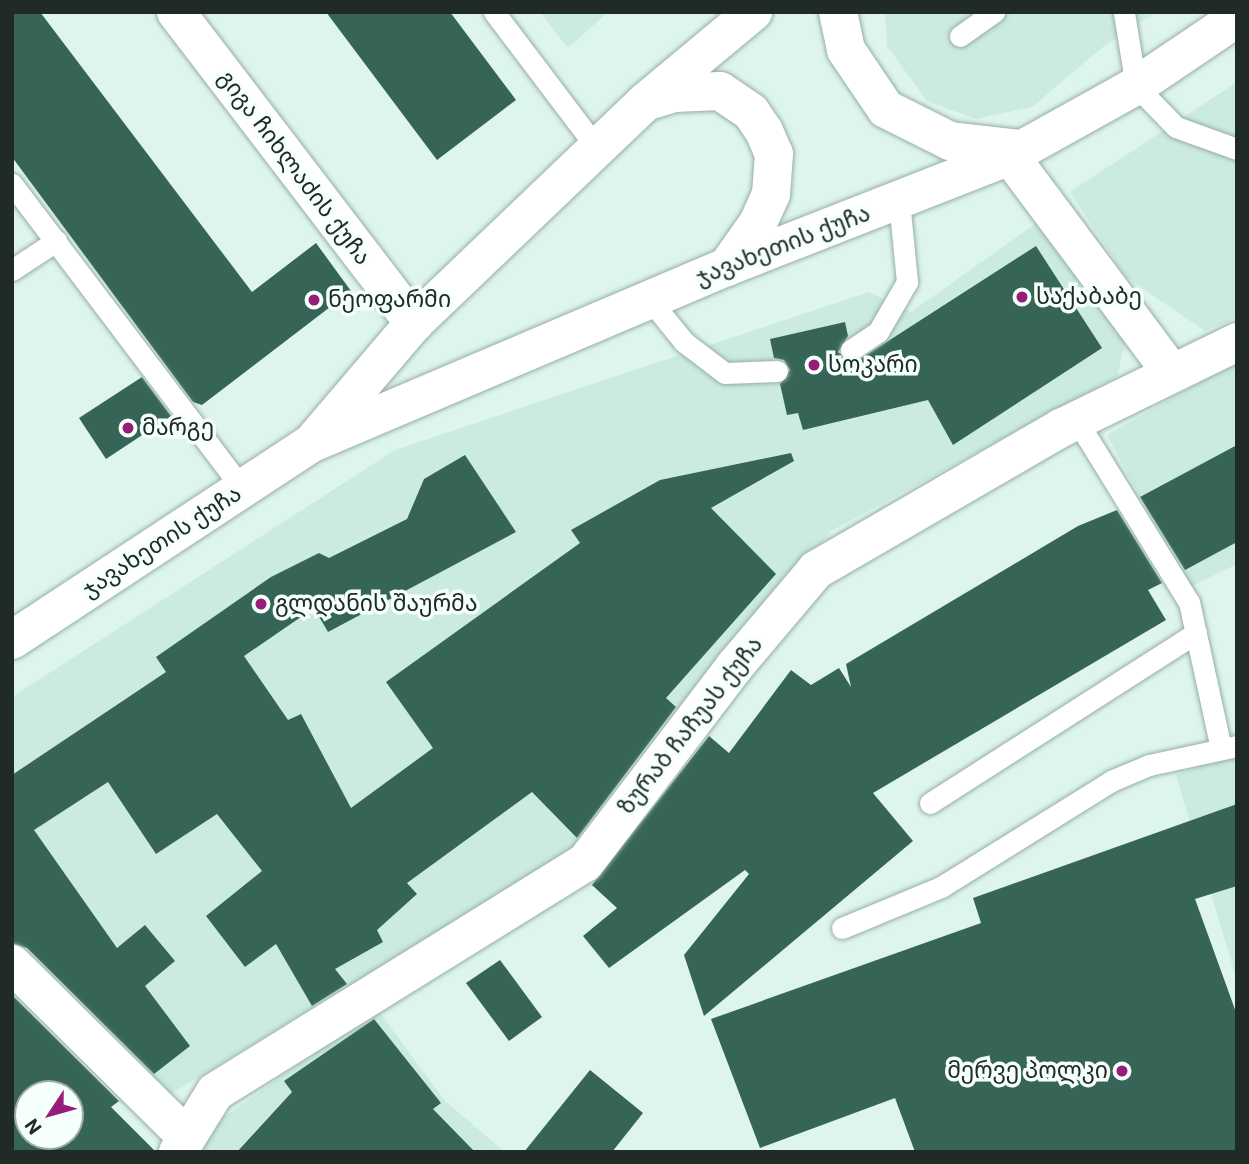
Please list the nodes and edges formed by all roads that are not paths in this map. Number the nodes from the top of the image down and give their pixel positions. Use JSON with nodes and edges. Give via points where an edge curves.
{"nodes":[{"id":1,"x":176,"y":12,"type":"edge"},
{"id":2,"x":494,"y":12,"type":"edge"},
{"id":3,"x":753,"y":12,"type":"edge"},
{"id":4,"x":838,"y":12,"type":"edge"},
{"id":5,"x":994,"y":12,"type":"edge"},
{"id":6,"x":1123,"y":13,"type":"edge"},
{"id":7,"x":1229,"y":28,"type":"edge"},
{"id":8,"x":960,"y":36,"type":"dead end"},
{"id":9,"x":1136,"y":86,"type":"junction"},
{"id":10,"x":645,"y":102,"type":"junction"},
{"id":11,"x":1237,"y":149,"type":"edge"},
{"id":12,"x":599,"y":150,"type":"junction"},
{"id":13,"x":1017,"y":153,"type":"junction"},
{"id":14,"x":12,"y":184,"type":"edge"},
{"id":15,"x":899,"y":201,"type":"junction"},
{"id":16,"x":56,"y":241,"type":"junction"},
{"id":17,"x":727,"y":267,"type":"junction"},
{"id":18,"x":12,"y":270,"type":"edge"},
{"id":19,"x":650,"y":300,"type":"junction"},
{"id":20,"x":414,"y":323,"type":"junction"},
{"id":21,"x":1237,"y":342,"type":"edge"},
{"id":22,"x":851,"y":351,"type":"dead end"},
{"id":23,"x":777,"y":371,"type":"dead end"},
{"id":24,"x":1171,"y":372,"type":"junction"},
{"id":25,"x":1077,"y":421,"type":"junction"},
{"id":26,"x":312,"y":443,"type":"junction"},
{"id":27,"x":243,"y":489,"type":"junction"},
{"id":28,"x":1196,"y":633,"type":"junction"},
{"id":29,"x":12,"y":640,"type":"edge"},
{"id":30,"x":1229,"y":747,"type":"edge"},
{"id":31,"x":930,"y":803,"type":"dead end"},
{"id":32,"x":842,"y":928,"type":"dead end"},
{"id":33,"x":12,"y":964,"type":"edge"},
{"id":34,"x":187,"y":1146,"type":"edge"}],
"edges":[{"from":1,"to":20,"type":"main road","name":"გიგა ჩიხლაძის ქუჩა"},
{"from":2,"to":12,"type":"lane"},
{"from":3,"to":10,"type":"main road","name":"ჯავახეთის ქუჩა"},
{"from":4,"to":13,"type":"main road","via":[[846,50],[886,109],[950,141]]},
{"from":5,"to":8,"type":"lane"},
{"from":6,"to":9,"type":"lane"},
{"from":7,"to":9,"type":"main road","name":"ჯავახეთის ქუჩა"},
{"from":9,"to":11,"type":"lane","via":[[1176,127]]},
{"from":9,"to":13,"type":"main road","name":"ჯავახეთის ქუჩა"},
{"from":10,"to":12,"type":"main road","name":"ჯავახეთის ქუჩა"},
{"from":10,"to":17,"type":"main road","via":[[674,93],[720,92],[751,112],[764,131],[774,154],[771,194],[758,223]]},
{"from":12,"to":20,"type":"main road","name":"ჯავახეთის ქუჩა"},
{"from":13,"to":15,"type":"main road","name":"ჯავახეთის ქუჩა"},
{"from":13,"to":24,"type":"main road"},
{"from":14,"to":16,"type":"lane"},
{"from":15,"to":17,"type":"main road","name":"ჯავახეთის ქუჩა"},
{"from":15,"to":22,"type":"lane","via":[[907,282],[878,332]]},
{"from":16,"to":18,"type":"lane"},
{"from":16,"to":27,"type":"lane"},
{"from":17,"to":19,"type":"main road","name":"ჯავახეთის ქუჩა"},
{"from":19,"to":23,"type":"lane","via":[[684,342],[725,373]]},
{"from":19,"to":26,"type":"main road","name":"ჯავახეთის ქუჩა"},
{"from":20,"to":26,"type":"main road","name":"ჯავახეთის ქუჩა"},
{"from":21,"to":24,"type":"main road","name":"ზურაბ ჩაჩუას ქუჩა"},
{"from":24,"to":25,"type":"main road","name":"ზურაბ ჩაჩუას ქუჩა"},
{"from":25,"to":28,"type":"lane","via":[[1162,551],[1189,601]]},
{"from":25,"to":34,"type":"main road","name":"ზურაბ ჩაჩუას ქუჩა","via":[[816,570],[735,666],[585,863],[215,1091]]},
{"from":26,"to":27,"type":"main road","name":"ჯავახეთის ქუჩა"},
{"from":27,"to":29,"type":"main road","name":"ჯავახეთის ქუჩა"},
{"from":28,"to":30,"type":"lane"},
{"from":28,"to":31,"type":"lane"},
{"from":30,"to":32,"type":"lane","via":[[1149,765],[1111,780],[941,887]]},
{"from":33,"to":34,"type":"main road"}]}
